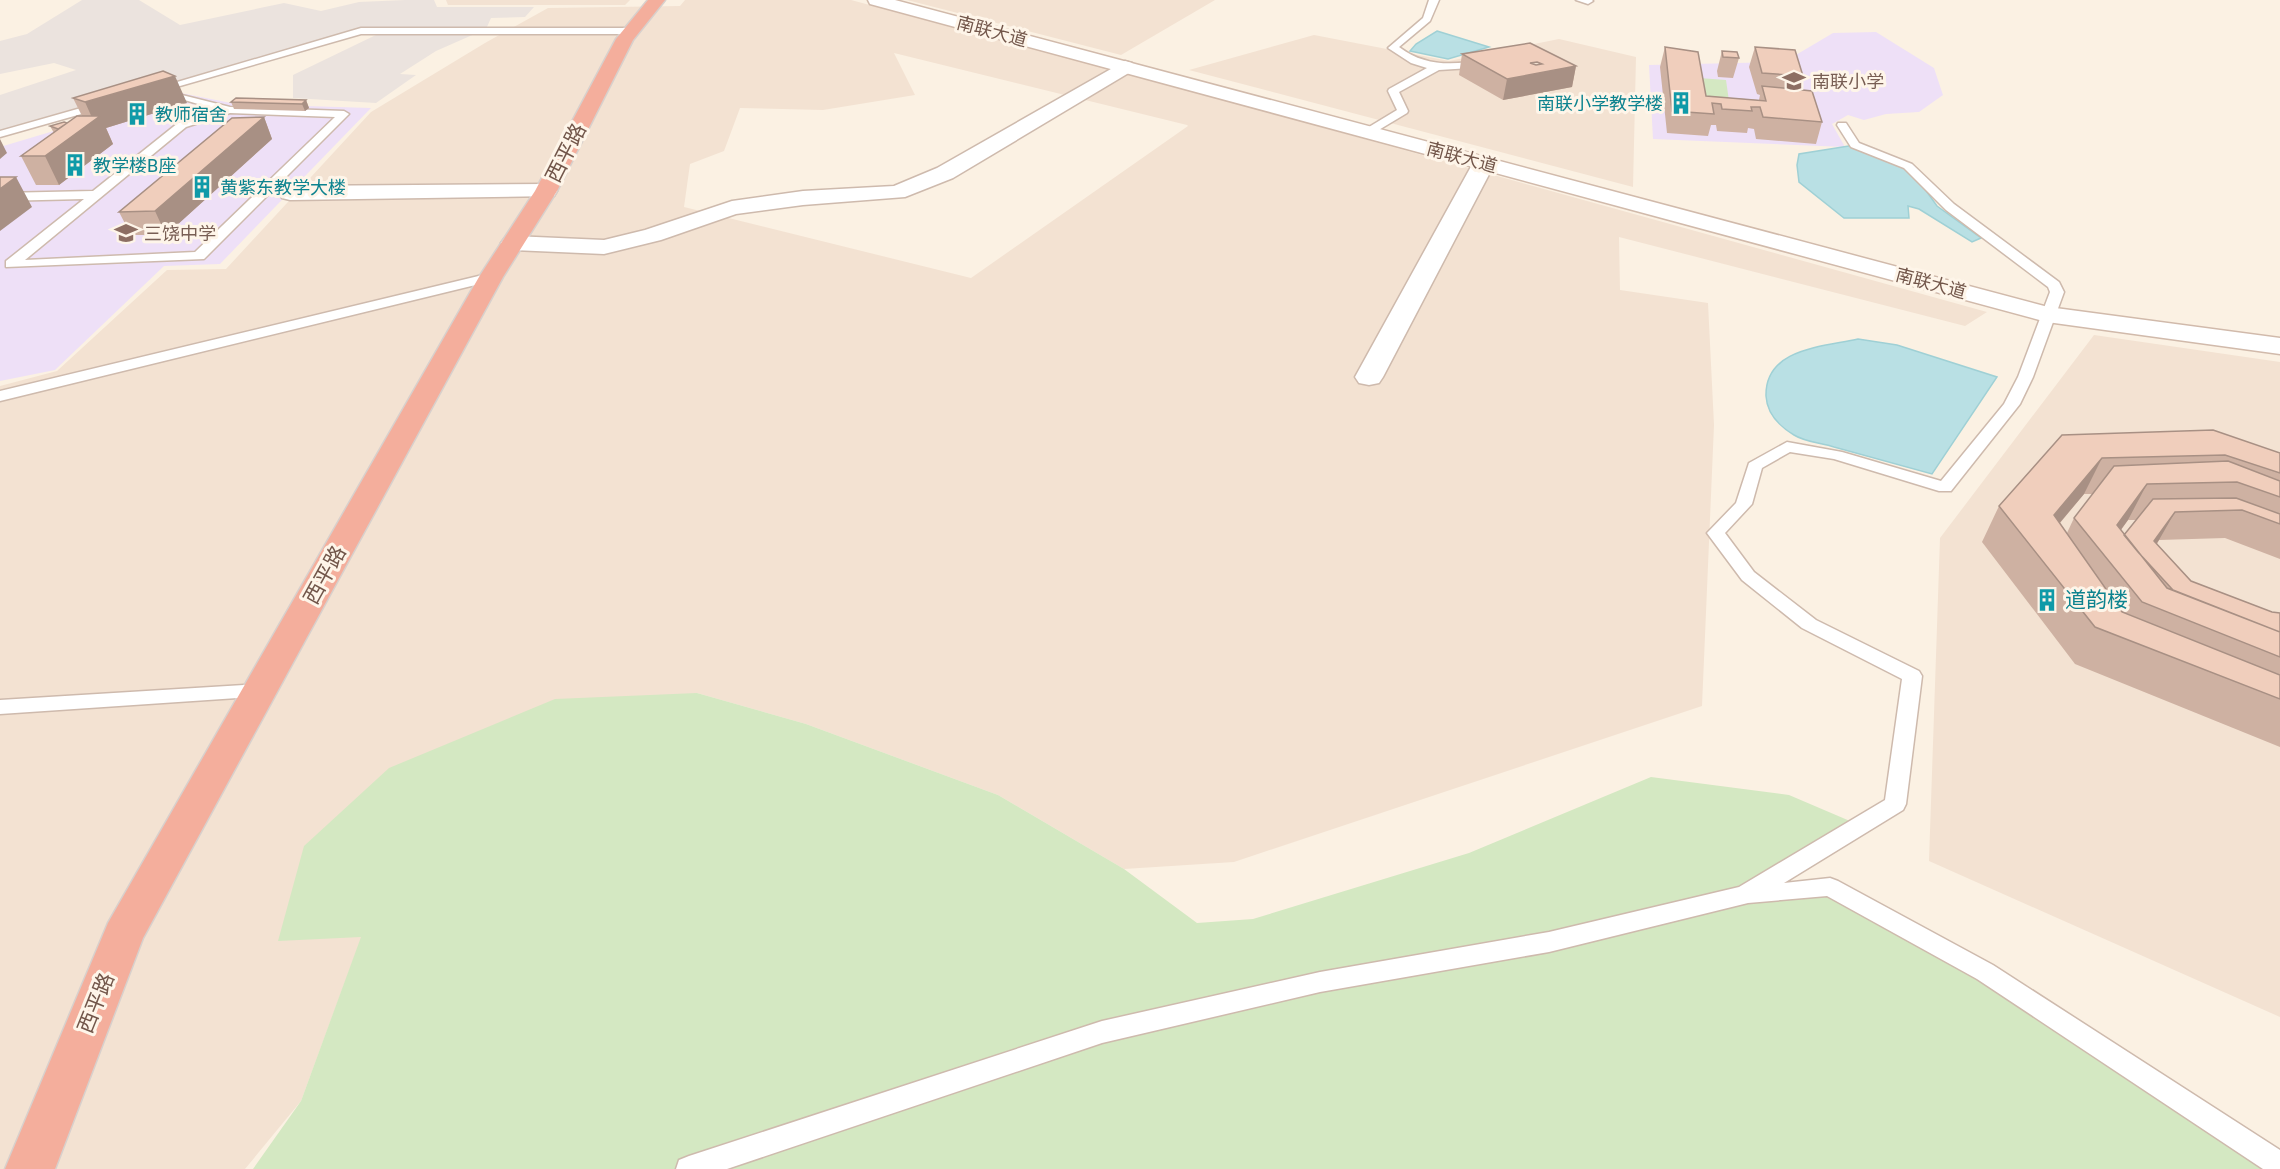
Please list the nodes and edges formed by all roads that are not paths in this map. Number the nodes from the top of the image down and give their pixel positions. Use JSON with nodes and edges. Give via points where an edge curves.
{"nodes":[{"id":1,"x":657,"y":0,"type":"edge"},
{"id":2,"x":876,"y":0,"type":"edge"},
{"id":3,"x":1434,"y":0,"type":"edge"},
{"id":4,"x":632,"y":30,"type":"junction"},
{"id":5,"x":1498,"y":60,"type":"edge"},
{"id":6,"x":1125,"y":67,"type":"junction"},
{"id":7,"x":1437,"y":67,"type":"junction"},
{"id":8,"x":147,"y":92,"type":"edge"},
{"id":9,"x":182,"y":96,"type":"dead end"},
{"id":10,"x":113,"y":102,"type":"edge"},
{"id":11,"x":229,"y":110,"type":"junction"},
{"id":12,"x":1842,"y":124,"type":"dead end"},
{"id":13,"x":1368,"y":132,"type":"junction"},
{"id":14,"x":0,"y":134,"type":"edge"},
{"id":15,"x":1484,"y":163,"type":"junction"},
{"id":16,"x":546,"y":191,"type":"junction"},
{"id":17,"x":290,"y":193,"type":"joint"},
{"id":18,"x":264,"y":194,"type":"junction"},
{"id":19,"x":96,"y":195,"type":"junction"},
{"id":20,"x":0,"y":197,"type":"edge"},
{"id":21,"x":513,"y":243,"type":"junction"},
{"id":22,"x":491,"y":277,"type":"junction"},
{"id":23,"x":2047,"y":314,"type":"junction"},
{"id":24,"x":2277,"y":347,"type":"edge"},
{"id":25,"x":1369,"y":377,"type":"dead end"},
{"id":26,"x":0,"y":396,"type":"edge"},
{"id":27,"x":260,"y":691,"type":"junction"},
{"id":28,"x":0,"y":707,"type":"edge"},
{"id":29,"x":1745,"y":895,"type":"junction"},
{"id":30,"x":2280,"y":1165,"type":"edge"},
{"id":31,"x":30,"y":1169,"type":"edge"},
{"id":32,"x":689,"y":1169,"type":"edge"}],
"edges":[{"from":1,"to":4,"type":"highway","name":"西平路"},
{"from":2,"to":6,"type":"street","name":"南联大道"},
{"from":3,"to":7,"type":"lane","via":[[1431,15],[1393,48],[1402,56]]},
{"from":4,"to":8,"type":"lane","via":[[361,31]]},
{"from":4,"to":16,"type":"highway","name":"西平路"},
{"from":5,"to":7,"type":"lane","via":[[1450,69]]},
{"from":6,"to":13,"type":"street","name":"南联大道"},
{"from":6,"to":21,"type":"street","via":[[945,173],[897,192],[803,198],[732,208],[653,235],[604,246]]},
{"from":7,"to":13,"type":"lane","via":[[1393,91],[1403,111]]},
{"from":9,"to":11,"type":"lane"},
{"from":10,"to":14,"type":"lane"},
{"from":11,"to":18,"type":"lane","via":[[344,114]]},
{"from":11,"to":19,"type":"lane","via":[[182,125]]},
{"from":12,"to":23,"type":"lane","via":[[1855,145],[1908,166],[1950,207],[2054,285],[2056,292]]},
{"from":13,"to":15,"type":"street","name":"南联大道"},
{"from":15,"to":23,"type":"street","name":"南联大道"},
{"from":15,"to":25,"type":"street"},
{"from":16,"to":17,"type":"street"},
{"from":16,"to":21,"type":"highway","name":"西平路"},
{"from":17,"to":18,"type":"lane"},
{"from":18,"to":19,"type":"lane","via":[[199,256],[11,264]]},
{"from":19,"to":20,"type":"lane"},
{"from":21,"to":22,"type":"highway","name":"西平路"},
{"from":22,"to":26,"type":"lane"},
{"from":22,"to":27,"type":"highway","name":"西平路"},
{"from":23,"to":24,"type":"street","name":"南联大道"},
{"from":23,"to":29,"type":"lane","via":[[2034,358],[2012,404],[1945,487],[1836,455],[1787,447],[1755,466],[1744,504],[1716,532],[1748,576],[1809,624],[1912,676],[1895,804]]},
{"from":27,"to":28,"type":"lane"},
{"from":27,"to":31,"type":"highway","name":"西平路","via":[[123,935]]},
{"from":29,"to":30,"type":"lane","via":[[1830,888],[1985,972]]},
{"from":29,"to":32,"type":"lane","via":[[1549,942],[1320,982],[1102,1032]]}]}
